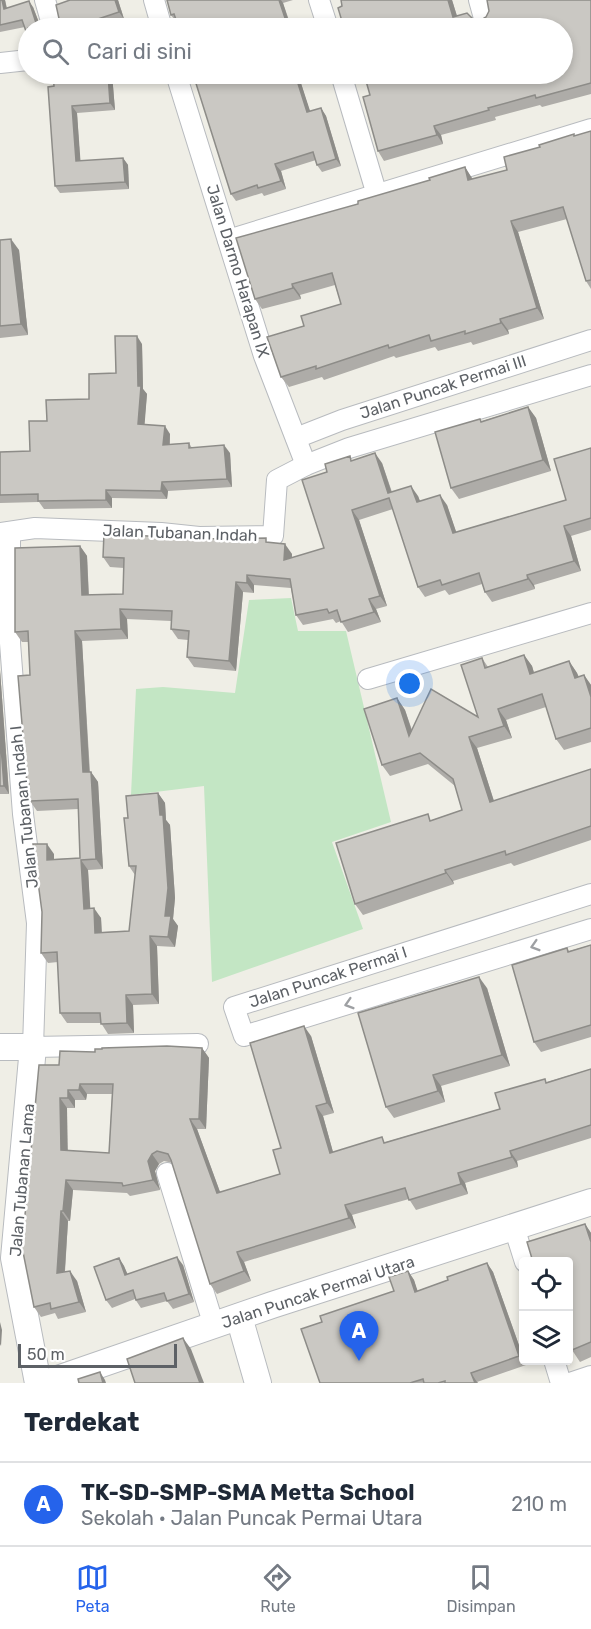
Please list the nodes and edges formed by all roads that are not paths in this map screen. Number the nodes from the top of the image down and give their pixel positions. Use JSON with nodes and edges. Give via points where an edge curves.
{"nodes":[{"id":1,"x":45,"y":0,"type":"edge"},
{"id":2,"x":154,"y":0,"type":"edge"},
{"id":3,"x":319,"y":0,"type":"edge"},
{"id":4,"x":50,"y":18,"type":"edge"},
{"id":5,"x":159,"y":18,"type":"edge"},
{"id":6,"x":325,"y":18,"type":"edge"},
{"id":7,"x":18,"y":61,"type":"edge"},
{"id":8,"x":0,"y":63,"type":"edge"},
{"id":9,"x":179,"y":84,"type":"edge"},
{"id":10,"x":344,"y":84,"type":"edge"},
{"id":11,"x":591,"y":129,"type":"edge"},
{"id":12,"x":377,"y":195,"type":"junction"},
{"id":13,"x":228,"y":240,"type":"junction"},
{"id":14,"x":591,"y":340,"type":"edge"},
{"id":15,"x":591,"y":375,"type":"edge"},
{"id":16,"x":296,"y":438,"type":"junction"},
{"id":17,"x":306,"y":465,"type":"junction"},
{"id":18,"x":5,"y":532,"type":"edge"},
{"id":19,"x":591,"y":613,"type":"edge"},
{"id":20,"x":368,"y":679,"type":"dead end"},
{"id":21,"x":591,"y":894,"type":"edge"},
{"id":22,"x":591,"y":929,"type":"edge"},
{"id":23,"x":444,"y":940,"type":"junction"},
{"id":24,"x":454,"y":971,"type":"junction"},
{"id":25,"x":198,"y":1044,"type":"dead end"},
{"id":26,"x":0,"y":1047,"type":"edge"},
{"id":27,"x":33,"y":1047,"type":"junction"},
{"id":28,"x":167,"y":1173,"type":"dead end"},
{"id":29,"x":591,"y":1202,"type":"edge"},
{"id":30,"x":514,"y":1227,"type":"junction"},
{"id":31,"x":523,"y":1257,"type":"edge"},
{"id":32,"x":239,"y":1317,"type":"junction"},
{"id":33,"x":214,"y":1326,"type":"junction"},
{"id":34,"x":556,"y":1365,"type":"edge"},
{"id":35,"x":591,"y":1376,"type":"edge"},
{"id":36,"x":38,"y":1383,"type":"edge"},
{"id":37,"x":46,"y":1383,"type":"edge"},
{"id":38,"x":258,"y":1383,"type":"edge"},
{"id":39,"x":561,"y":1383,"type":"edge"},
{"id":40,"x":570,"y":1383,"type":"edge"}],
"edges":[{"from":1,"to":4,"type":"street"},
{"from":2,"to":5,"type":"street"},
{"from":3,"to":6,"type":"street"},
{"from":7,"to":8,"type":"street"},
{"from":9,"to":13,"type":"street","name":"Jalan Darmo Harapan IX"},
{"from":10,"to":12,"type":"street"},
{"from":11,"to":12,"type":"street"},
{"from":12,"to":13,"type":"street"},
{"from":13,"to":16,"type":"street","name":"Jalan Darmo Harapan IX","via":[[264,356]]},
{"from":14,"to":16,"type":"street","name":"Jalan Puncak Permai III"},
{"from":15,"to":17,"type":"street","name":"Jalan Puncak Permai III","via":[[349,448]]},
{"from":16,"to":17,"type":"street","name":"Jalan Darmo Harapan IX"},
{"from":17,"to":18,"type":"street","name":"Jalan Tubanan Indah","via":[[277,480],[273,536],[199,537],[35,528]]},
{"from":18,"to":27,"type":"street","name":"Jalan Tubanan Indah I","via":[[22,814],[37,923]]},
{"from":19,"to":20,"type":"street"},
{"from":21,"to":23,"type":"street","name":"Jalan Puncak Permai I"},
{"from":22,"to":24,"type":"street","name":"Jalan Puncak Permai I","one_way":true},
{"from":23,"to":24,"type":"street"},
{"from":24,"to":23,"type":"street","name":"Jalan Puncak Permai I","one_way":true,"via":[[244,1036],[234,1007]]},
{"from":25,"to":27,"type":"street"},
{"from":26,"to":27,"type":"street"},
{"from":27,"to":36,"type":"street","name":"Jalan Tubanan Lama","via":[[14,1258]]},
{"from":28,"to":33,"type":"street"},
{"from":29,"to":30,"type":"street","name":"Jalan Puncak Permai Utara"},
{"from":30,"to":31,"type":"street"},
{"from":30,"to":32,"type":"street","name":"Jalan Puncak Permai Utara"},
{"from":32,"to":33,"type":"street","name":"Jalan Puncak Permai Utara"},
{"from":32,"to":38,"type":"street"},
{"from":33,"to":37,"type":"street","name":"Jalan Puncak Permai Utara"},
{"from":34,"to":39,"type":"street"},
{"from":35,"to":40,"type":"street"}]}
